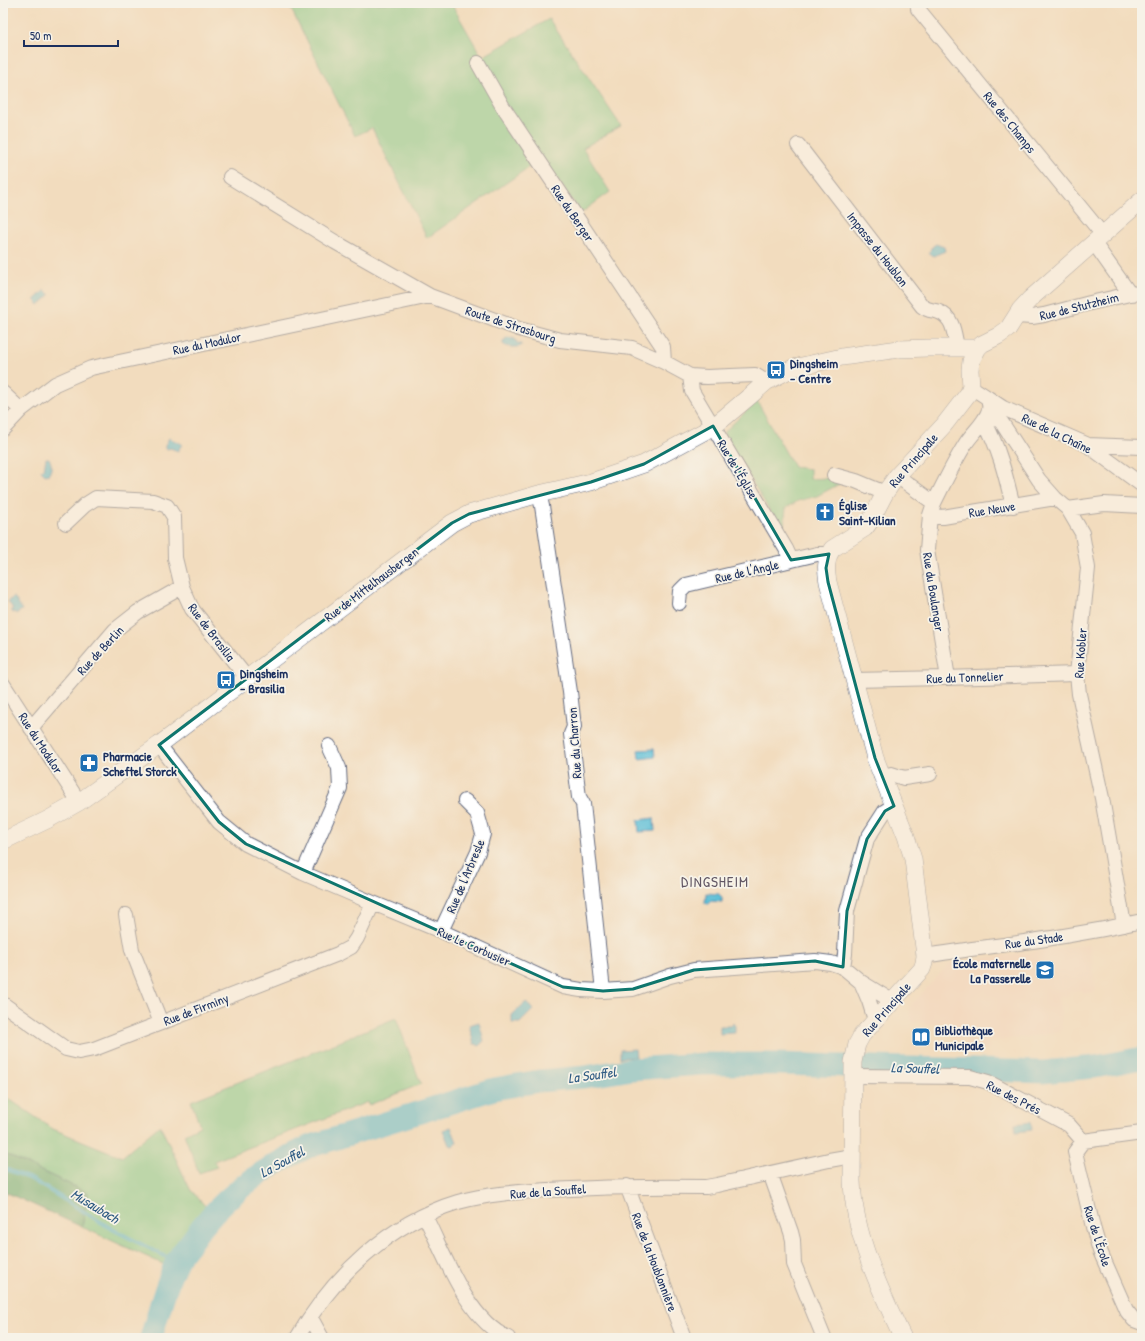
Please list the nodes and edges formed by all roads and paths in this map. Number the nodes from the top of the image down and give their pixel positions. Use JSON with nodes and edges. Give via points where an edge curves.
{"nodes":[{"id":1,"x":918,"y":9,"type":"dead end"},
{"id":2,"x":478,"y":63,"type":"dead end"},
{"id":3,"x":798,"y":144,"type":"dead end"},
{"id":4,"x":230,"y":177,"type":"dead end"},
{"id":5,"x":1142,"y":200,"type":"edge"},
{"id":6,"x":1098,"y":239,"type":"junction"},
{"id":7,"x":1136,"y":293,"type":"edge"},
{"id":8,"x":430,"y":296,"type":"junction"},
{"id":9,"x":1016,"y":316,"type":"junction"},
{"id":10,"x":957,"y":347,"type":"junction"},
{"id":11,"x":939,"y":348,"type":"junction"},
{"id":12,"x":978,"y":348,"type":"junction"},
{"id":13,"x":664,"y":362,"type":"junction"},
{"id":14,"x":970,"y":370,"type":"junction"},
{"id":15,"x":690,"y":376,"type":"junction"},
{"id":16,"x":766,"y":382,"type":"junction"},
{"id":17,"x":971,"y":387,"type":"junction"},
{"id":18,"x":3,"y":393,"type":"edge"},
{"id":19,"x":21,"y":410,"type":"junction"},
{"id":20,"x":987,"y":410,"type":"junction"},
{"id":21,"x":713,"y":426,"type":"junction"},
{"id":22,"x":3,"y":430,"type":"edge"},
{"id":23,"x":1086,"y":444,"type":"junction"},
{"id":24,"x":1142,"y":447,"type":"edge"},
{"id":25,"x":834,"y":475,"type":"dead end"},
{"id":26,"x":896,"y":476,"type":"junction"},
{"id":27,"x":1142,"y":485,"type":"edge"},
{"id":28,"x":885,"y":493,"type":"junction"},
{"id":29,"x":539,"y":494,"type":"junction"},
{"id":30,"x":1055,"y":498,"type":"junction"},
{"id":31,"x":1014,"y":506,"type":"junction"},
{"id":32,"x":1142,"y":506,"type":"edge"},
{"id":33,"x":932,"y":509,"type":"junction"},
{"id":34,"x":1068,"y":509,"type":"junction"},
{"id":35,"x":66,"y":523,"type":"dead end"},
{"id":36,"x":828,"y":554,"type":"junction"},
{"id":37,"x":791,"y":560,"type":"junction"},
{"id":38,"x":182,"y":587,"type":"junction"},
{"id":39,"x":679,"y":603,"type":"dead end"},
{"id":40,"x":1077,"y":674,"type":"junction"},
{"id":41,"x":247,"y":678,"type":"junction"},
{"id":42,"x":944,"y":678,"type":"junction"},
{"id":43,"x":854,"y":680,"type":"junction"},
{"id":44,"x":3,"y":684,"type":"edge"},
{"id":45,"x":31,"y":728,"type":"junction"},
{"id":46,"x":158,"y":745,"type":"junction"},
{"id":47,"x":330,"y":746,"type":"dead end"},
{"id":48,"x":930,"y":774,"type":"dead end"},
{"id":49,"x":881,"y":776,"type":"junction"},
{"id":50,"x":465,"y":800,"type":"dead end"},
{"id":51,"x":79,"y":802,"type":"junction"},
{"id":52,"x":894,"y":806,"type":"junction"},
{"id":53,"x":3,"y":841,"type":"edge"},
{"id":54,"x":303,"y":872,"type":"junction"},
{"id":55,"x":373,"y":904,"type":"junction"},
{"id":56,"x":126,"y":915,"type":"dead end"},
{"id":57,"x":1142,"y":921,"type":"edge"},
{"id":58,"x":1124,"y":925,"type":"junction"},
{"id":59,"x":442,"y":931,"type":"junction"},
{"id":60,"x":925,"y":956,"type":"junction"},
{"id":61,"x":843,"y":967,"type":"junction"},
{"id":62,"x":860,"y":982,"type":"junction"},
{"id":63,"x":603,"y":991,"type":"junction"},
{"id":64,"x":892,"y":1001,"type":"junction"},
{"id":65,"x":3,"y":1004,"type":"edge"},
{"id":66,"x":875,"y":1020,"type":"junction"},
{"id":67,"x":160,"y":1023,"type":"junction"},
{"id":68,"x":852,"y":1069,"type":"junction"},
{"id":69,"x":1142,"y":1133,"type":"edge"},
{"id":70,"x":1084,"y":1141,"type":"junction"},
{"id":71,"x":852,"y":1156,"type":"junction"},
{"id":72,"x":770,"y":1173,"type":"junction"},
{"id":73,"x":627,"y":1186,"type":"junction"},
{"id":74,"x":425,"y":1216,"type":"junction"},
{"id":75,"x":311,"y":1318,"type":"junction"},
{"id":76,"x":1142,"y":1323,"type":"edge"},
{"id":77,"x":297,"y":1338,"type":"edge"},
{"id":78,"x":322,"y":1338,"type":"edge"},
{"id":79,"x":508,"y":1338,"type":"edge"},
{"id":80,"x":684,"y":1338,"type":"edge"},
{"id":81,"x":824,"y":1338,"type":"edge"},
{"id":82,"x":903,"y":1338,"type":"edge"}],
"edges":[{"from":1,"to":6,"type":"street","name":"Rue des Champs"},
{"from":2,"to":13,"type":"street","name":"Rue du Berger","via":[[503,107],[664,347]]},
{"from":3,"to":10,"type":"street","name":"Impasse du Houblon","via":[[922,306],[926,310],[939,312],[950,320]]},
{"from":4,"to":8,"type":"street","name":"Route de Strasbourg","via":[[335,242]]},
{"from":5,"to":6,"type":"street"},
{"from":6,"to":7,"type":"street","name":"Rue des Champs"},
{"from":6,"to":9,"type":"street","via":[[1030,299]]},
{"from":7,"to":9,"type":"street","name":"Rue de Stutzheim","via":[[1044,316]]},
{"from":8,"to":13,"type":"street","name":"Route de Strasbourg","via":[[519,330],[560,340],[632,348]]},
{"from":8,"to":19,"type":"street","name":"Rue du Modulor","via":[[92,368],[55,384]]},
{"from":9,"to":12,"type":"street","via":[[1008,329]]},
{"from":10,"to":11,"type":"street"},
{"from":10,"to":12,"type":"street"},
{"from":11,"to":14,"type":"street"},
{"from":11,"to":16,"type":"street","via":[[899,349],[842,357],[793,368]]},
{"from":12,"to":14,"type":"street","via":[[971,360]]},
{"from":13,"to":15,"type":"street","name":"Route de Strasbourg"},
{"from":14,"to":17,"type":"street"},
{"from":15,"to":16,"type":"street","name":"Route de Strasbourg","via":[[754,375]]},
{"from":15,"to":21,"type":"street","name":"Rue de l'Église","via":[[692,391]]},
{"from":16,"to":21,"type":"street","name":"Rue de Mittelhausbergen"},
{"from":17,"to":20,"type":"street"},
{"from":17,"to":26,"type":"street","name":"Rue Principale","via":[[963,402],[944,425]]},
{"from":18,"to":19,"type":"street"},
{"from":19,"to":22,"type":"street","name":"Rue du Modulor"},
{"from":20,"to":23,"type":"street","name":"Rue de la Chaîne","via":[[1004,408]]},
{"from":20,"to":30,"type":"street","name":"Rue Kobler","via":[[1002,423],[1039,480]]},
{"from":20,"to":31,"type":"street"},
{"from":20,"to":33,"type":"street","via":[[966,443]]},
{"from":21,"to":29,"type":"street","name":"Rue de Mittelhausbergen","via":[[644,464],[591,482]]},
{"from":21,"to":37,"type":"street","name":"Rue de l'Église"},
{"from":23,"to":24,"type":"street"},
{"from":23,"to":27,"type":"street","name":"Rue de la Chaîne"},
{"from":25,"to":28,"type":"street"},
{"from":26,"to":28,"type":"street","name":"Rue Principale"},
{"from":26,"to":33,"type":"street"},
{"from":28,"to":36,"type":"street","name":"Rue Principale","via":[[865,528]]},
{"from":29,"to":41,"type":"street","name":"Rue de Mittelhausbergen","via":[[469,514],[452,523]]},
{"from":29,"to":63,"type":"street","name":"Rue du Charron","via":[[570,692],[574,727],[571,734],[579,797],[583,804]]},
{"from":30,"to":31,"type":"street","name":"Rue Neuve"},
{"from":30,"to":34,"type":"street","name":"Rue Kobler"},
{"from":31,"to":33,"type":"street","name":"Rue Neuve","via":[[943,517]]},
{"from":32,"to":34,"type":"street","via":[[1104,504]]},
{"from":33,"to":42,"type":"street","name":"Rue du Boulanger","via":[[927,550],[948,678]]},
{"from":34,"to":40,"type":"street","name":"Rue Kobler","via":[[1082,533],[1088,568]]},
{"from":35,"to":38,"type":"street","name":"Rue de Brasilia","via":[[96,498],[153,501],[167,506],[174,517],[175,558]]},
{"from":36,"to":37,"type":"street","name":"Rue de l'Angle"},
{"from":36,"to":43,"type":"street","name":"Rue Principale","via":[[828,582]]},
{"from":37,"to":39,"type":"street","name":"Rue de l'Angle","via":[[686,585],[680,591]]},
{"from":38,"to":41,"type":"street","name":"Rue de Brasilia","via":[[192,609]]},
{"from":38,"to":45,"type":"street","name":"Rue de Berlin","via":[[138,612],[116,630]]},
{"from":40,"to":42,"type":"street","name":"Rue du Tonnelier"},
{"from":40,"to":58,"type":"street","name":"Rue Kobler"},
{"from":41,"to":46,"type":"street","name":"Rue de Mittelhausbergen"},
{"from":42,"to":43,"type":"street","name":"Rue du Tonnelier"},
{"from":43,"to":49,"type":"street","name":"Rue Principale"},
{"from":44,"to":45,"type":"street","name":"Rue du Modulor"},
{"from":45,"to":51,"type":"street","name":"Rue du Modulor"},
{"from":46,"to":51,"type":"street","name":"Rue de Mittelhausbergen"},
{"from":46,"to":54,"type":"street","name":"Rue Le Corbusier","via":[[219,822],[246,844]]},
{"from":47,"to":54,"type":"street","via":[[339,768],[340,788]]},
{"from":48,"to":49,"type":"street","via":[[904,778],[891,774]]},
{"from":49,"to":52,"type":"street","name":"Rue Principale"},
{"from":50,"to":59,"type":"street","name":"Rue de l'Arbresle","via":[[477,813],[483,834],[478,852]]},
{"from":51,"to":53,"type":"street","name":"Rue de Mittelhausbergen"},
{"from":52,"to":60,"type":"street","name":"Rue Principale","via":[[913,859]]},
{"from":52,"to":61,"type":"street","via":[[885,812],[868,838],[847,911]]},
{"from":54,"to":55,"type":"street","name":"Rue Le Corbusier"},
{"from":55,"to":59,"type":"street","name":"Rue Le Corbusier"},
{"from":55,"to":67,"type":"street","name":"Rue de Firminy","via":[[351,947]]},
{"from":56,"to":67,"type":"street","via":[[132,950]]},
{"from":57,"to":58,"type":"street","name":"Rue du Stade"},
{"from":58,"to":60,"type":"street","name":"Rue du Stade","via":[[1063,937]]},
{"from":59,"to":63,"type":"street","name":"Rue Le Corbusier","via":[[564,987]]},
{"from":60,"to":64,"type":"street","name":"Rue Principale","via":[[922,969]]},
{"from":61,"to":62,"type":"street"},
{"from":61,"to":63,"type":"street","name":"Rue Le Corbusier","via":[[815,961],[694,970],[633,989]]},
{"from":62,"to":64,"type":"street"},
{"from":62,"to":66,"type":"street"},
{"from":64,"to":66,"type":"street","name":"Rue Principale"},
{"from":65,"to":67,"type":"street","name":"Rue de Firminy","via":[[66,1050],[79,1052],[94,1049]]},
{"from":66,"to":68,"type":"street","name":"Rue Principale","via":[[857,1044]]},
{"from":68,"to":70,"type":"street","name":"Rue des Prés","via":[[970,1077],[988,1082],[1069,1125]]},
{"from":68,"to":71,"type":"street","name":"Rue Principale"},
{"from":69,"to":70,"type":"street"},
{"from":70,"to":76,"type":"street","name":"Rue de l'École","via":[[1075,1152],[1100,1250],[1126,1310],[1134,1320]]},
{"from":71,"to":72,"type":"street","name":"Rue de la Souffel"},
{"from":71,"to":82,"type":"street","name":"Rue Principale","via":[[852,1196],[861,1234],[887,1304]]},
{"from":72,"to":73,"type":"street","name":"Rue de la Souffel","via":[[706,1187]]},
{"from":72,"to":81,"type":"street","via":[[791,1232],[794,1264]]},
{"from":73,"to":74,"type":"street","name":"Rue de la Souffel","via":[[488,1196],[458,1202]]},
{"from":73,"to":80,"type":"street","name":"Rue de la Houblonnière"},
{"from":74,"to":75,"type":"street","name":"Rue de la Souffel","via":[[367,1252],[322,1300]]},
{"from":74,"to":79,"type":"street","via":[[466,1297],[486,1323]]},
{"from":75,"to":77,"type":"street","name":"Rue de la Souffel"},
{"from":75,"to":78,"type":"street"}]}
